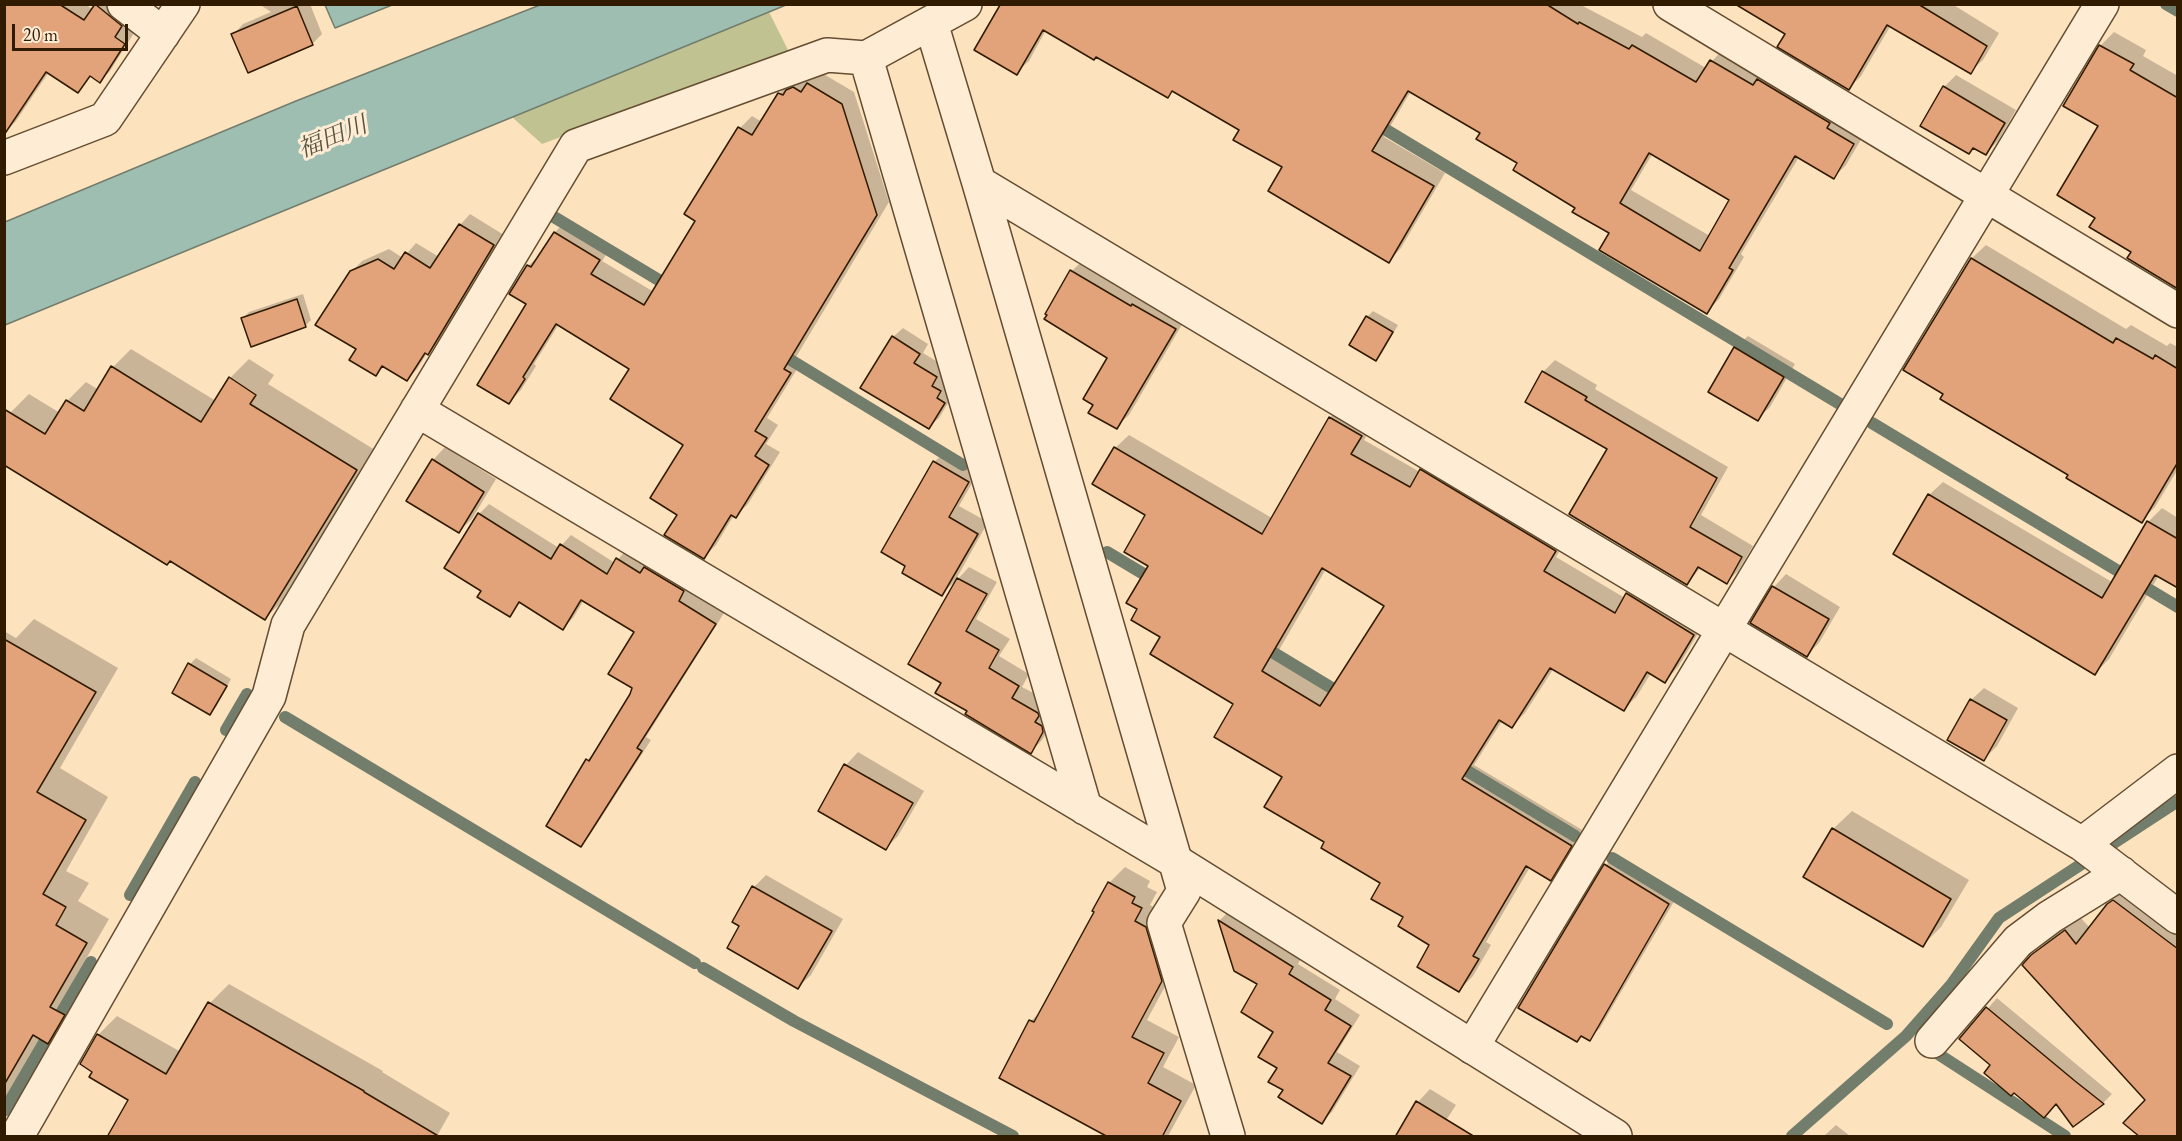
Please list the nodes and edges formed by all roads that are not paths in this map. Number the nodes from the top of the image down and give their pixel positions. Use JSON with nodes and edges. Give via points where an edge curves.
{"nodes":[{"id":1,"x":124,"y":4,"type":"edge"},
{"id":2,"x":183,"y":4,"type":"edge"},
{"id":3,"x":965,"y":4,"type":"edge"},
{"id":4,"x":1670,"y":4,"type":"edge"},
{"id":5,"x":2102,"y":4,"type":"edge"},
{"id":6,"x":931,"y":23,"type":"junction"},
{"id":7,"x":163,"y":34,"type":"junction"},
{"id":8,"x":866,"y":57,"type":"junction"},
{"id":9,"x":7,"y":154,"type":"edge"},
{"id":10,"x":979,"y":183,"type":"junction"},
{"id":11,"x":1986,"y":195,"type":"junction"},
{"id":12,"x":2178,"y":311,"type":"edge"},
{"id":13,"x":417,"y":410,"type":"junction"},
{"id":14,"x":1723,"y":629,"type":"junction"},
{"id":15,"x":2178,"y":771,"type":"edge"},
{"id":16,"x":1084,"y":808,"type":"junction"},
{"id":17,"x":2101,"y":858,"type":"junction"},
{"id":18,"x":1175,"y":861,"type":"junction"},
{"id":19,"x":2178,"y":917,"type":"edge"},
{"id":20,"x":1932,"y":1041,"type":"dead end"},
{"id":21,"x":1472,"y":1047,"type":"junction"},
{"id":22,"x":17,"y":1137,"type":"edge"},
{"id":23,"x":1228,"y":1137,"type":"edge"},
{"id":24,"x":1615,"y":1137,"type":"edge"}],
"edges":[{"from":1,"to":7,"type":"street"},
{"from":2,"to":7,"type":"street"},
{"from":3,"to":6,"type":"street"},
{"from":4,"to":11,"type":"street"},
{"from":5,"to":11,"type":"street"},
{"from":6,"to":8,"type":"street"},
{"from":6,"to":10,"type":"street"},
{"from":7,"to":9,"type":"street","via":[[105,119]]},
{"from":8,"to":13,"type":"street","via":[[827,55],[576,146]]},
{"from":8,"to":16,"type":"street"},
{"from":10,"to":14,"type":"street"},
{"from":10,"to":18,"type":"street"},
{"from":11,"to":12,"type":"street"},
{"from":11,"to":14,"type":"street"},
{"from":13,"to":16,"type":"street"},
{"from":13,"to":22,"type":"street","via":[[288,625],[269,696]]},
{"from":14,"to":17,"type":"street"},
{"from":14,"to":21,"type":"street"},
{"from":15,"to":17,"type":"street"},
{"from":16,"to":18,"type":"street"},
{"from":17,"to":19,"type":"street"},
{"from":17,"to":20,"type":"street","via":[[2050,918],[2018,941]]},
{"from":18,"to":21,"type":"street"},
{"from":18,"to":23,"type":"street","via":[[1184,891],[1164,923]]},
{"from":21,"to":24,"type":"street"}]}
